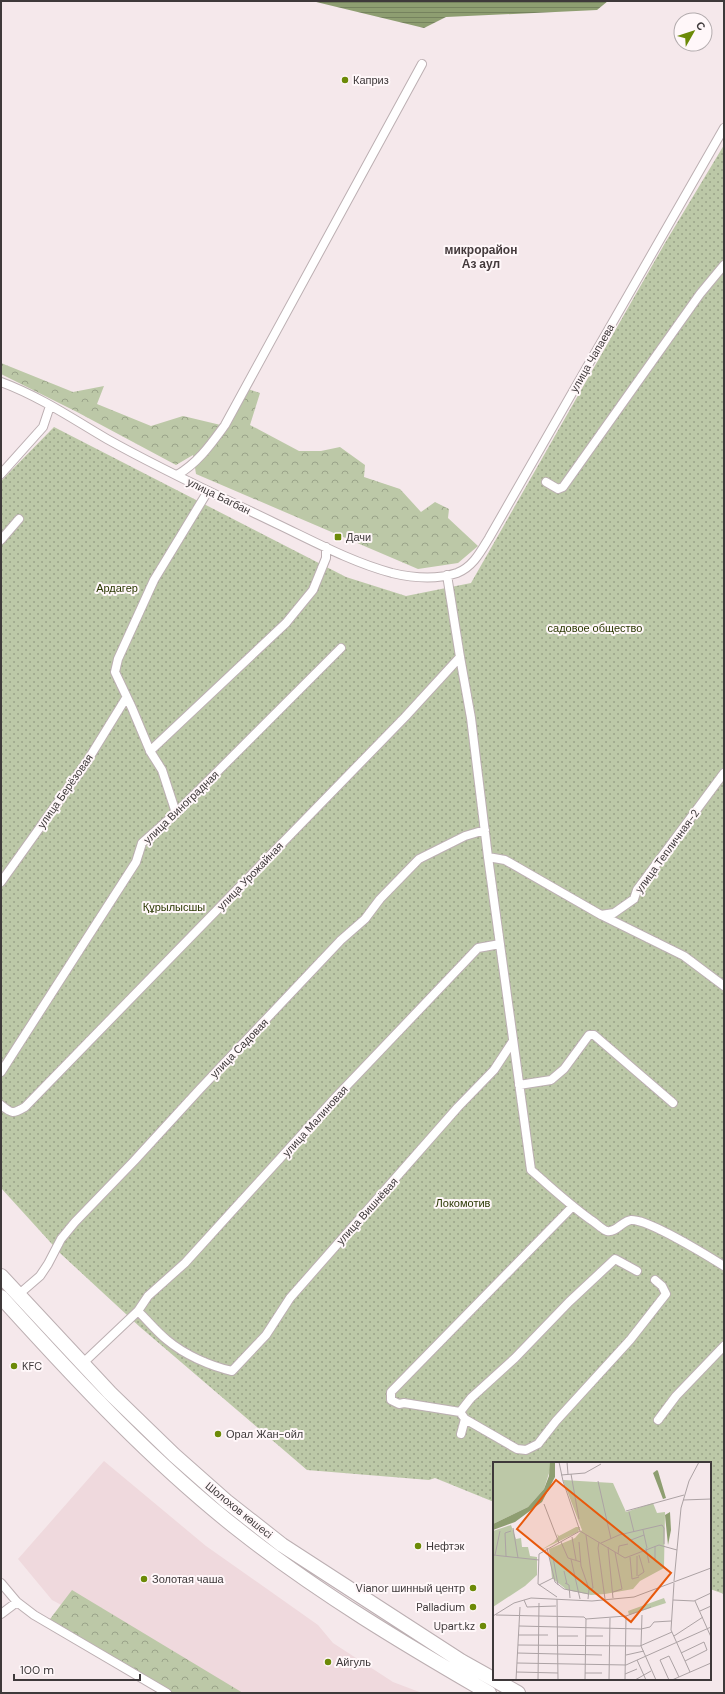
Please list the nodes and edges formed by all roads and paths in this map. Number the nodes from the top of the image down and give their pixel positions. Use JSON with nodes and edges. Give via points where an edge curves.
{"nodes":[{"id":1,"x":422,"y":64,"type":"dead end"},
{"id":2,"x":724,"y":128,"type":"edge"},
{"id":3,"x":724,"y":265,"type":"edge"},
{"id":4,"x":1,"y":382,"type":"edge"},
{"id":5,"x":50,"y":406,"type":"junction"},
{"id":6,"x":1,"y":474,"type":"edge"},
{"id":7,"x":176,"y":475,"type":"junction"},
{"id":8,"x":546,"y":482,"type":"dead end"},
{"id":9,"x":208,"y":491,"type":"junction"},
{"id":10,"x":19,"y":519,"type":"dead end"},
{"id":11,"x":1,"y":540,"type":"edge"},
{"id":12,"x":326,"y":547,"type":"junction"},
{"id":13,"x":447,"y":575,"type":"junction"},
{"id":14,"x":341,"y":648,"type":"dead end"},
{"id":15,"x":460,"y":657,"type":"junction"},
{"id":16,"x":126,"y":698,"type":"junction"},
{"id":17,"x":150,"y":751,"type":"junction"},
{"id":18,"x":724,"y":773,"type":"edge"},
{"id":19,"x":176,"y":812,"type":"junction"},
{"id":20,"x":485,"y":830,"type":"junction"},
{"id":21,"x":488,"y":857,"type":"junction"},
{"id":22,"x":1,"y":882,"type":"edge"},
{"id":23,"x":601,"y":915,"type":"junction"},
{"id":24,"x":500,"y":944,"type":"junction"},
{"id":25,"x":724,"y":986,"type":"edge"},
{"id":26,"x":513,"y":1041,"type":"junction"},
{"id":27,"x":1,"y":1072,"type":"edge"},
{"id":28,"x":519,"y":1085,"type":"junction"},
{"id":29,"x":673,"y":1103,"type":"dead end"},
{"id":30,"x":1,"y":1105,"type":"edge"},
{"id":31,"x":573,"y":1206,"type":"junction"},
{"id":32,"x":724,"y":1266,"type":"edge"},
{"id":33,"x":637,"y":1271,"type":"dead end"},
{"id":34,"x":1,"y":1276,"type":"edge"},
{"id":35,"x":655,"y":1280,"type":"dead end"},
{"id":36,"x":18,"y":1295,"type":"junction"},
{"id":37,"x":1,"y":1297,"type":"edge"},
{"id":38,"x":138,"y":1311,"type":"junction"},
{"id":39,"x":724,"y":1346,"type":"edge"},
{"id":40,"x":82,"y":1364,"type":"junction"},
{"id":41,"x":462,"y":1416,"type":"junction"},
{"id":42,"x":658,"y":1420,"type":"dead end"},
{"id":43,"x":461,"y":1434,"type":"dead end"},
{"id":44,"x":1,"y":1583,"type":"edge"},
{"id":45,"x":17,"y":1602,"type":"junction"},
{"id":46,"x":1,"y":1614,"type":"edge"},
{"id":47,"x":493,"y":1679,"type":"edge"},
{"id":48,"x":494,"y":1680,"type":"edge"},
{"id":49,"x":166,"y":1693,"type":"edge"},
{"id":50,"x":489,"y":1693,"type":"edge"},
{"id":51,"x":518,"y":1693,"type":"edge"}],
"edges":[{"from":1,"to":7,"type":"street","via":[[225,425],[204,453],[189,468]]},
{"from":2,"to":13,"type":"street","name":"улица Чапаева","via":[[479,555],[469,566]]},
{"from":3,"to":8,"type":"street","via":[[700,294],[563,487],[558,489]]},
{"from":4,"to":5,"type":"street","name":"улица Багбан"},
{"from":5,"to":6,"type":"street","via":[[42,427]]},
{"from":5,"to":7,"type":"street","name":"улица Багбан"},
{"from":7,"to":9,"type":"street","name":"улица Багбан"},
{"from":9,"to":12,"type":"street","name":"улица Багбан"},
{"from":9,"to":16,"type":"street","via":[[154,580],[118,659],[115,672]]},
{"from":10,"to":11,"type":"street"},
{"from":12,"to":13,"type":"street","name":"улица Багбан","via":[[362,563],[392,572],[421,578]]},
{"from":12,"to":17,"type":"street","via":[[326,558],[313,590],[286,623]]},
{"from":13,"to":15,"type":"street"},
{"from":14,"to":19,"type":"street","name":"улица Виноградная"},
{"from":15,"to":20,"type":"street","via":[[471,718]]},
{"from":15,"to":30,"type":"street","name":"улица Урожайная","via":[[25,1107],[15,1113],[9,1112]]},
{"from":16,"to":17,"type":"street"},
{"from":16,"to":22,"type":"street","name":"улица Берёзовая","via":[[86,763]]},
{"from":17,"to":19,"type":"street","via":[[162,770]]},
{"from":18,"to":23,"type":"street","name":"улица Тепличная-2","via":[[637,890],[634,899],[614,913]]},
{"from":19,"to":27,"type":"street","name":"улица Виноградная","via":[[142,843],[136,862]]},
{"from":20,"to":21,"type":"street"},
{"from":20,"to":36,"type":"street","name":"улица Садовая","via":[[465,836],[419,859],[380,899],[365,919],[341,940],[75,1222],[61,1239],[40,1276]]},
{"from":21,"to":23,"type":"street","via":[[505,860]]},
{"from":21,"to":24,"type":"street"},
{"from":23,"to":25,"type":"street","via":[[684,956]]},
{"from":24,"to":26,"type":"street"},
{"from":24,"to":38,"type":"street","name":"улица Малиновая","via":[[478,948],[184,1262],[148,1296]]},
{"from":26,"to":28,"type":"street"},
{"from":26,"to":38,"type":"street","name":"улица Вишнёвая","via":[[494,1070],[290,1298],[266,1335],[232,1371],[191,1356],[167,1341]]},
{"from":28,"to":29,"type":"street","via":[[551,1080],[564,1069],[589,1035],[594,1035]]},
{"from":28,"to":31,"type":"street","via":[[531,1170]]},
{"from":31,"to":32,"type":"street","via":[[607,1231],[614,1230],[631,1220],[644,1223]]},
{"from":31,"to":41,"type":"street","via":[[391,1392],[391,1400],[399,1404]]},
{"from":33,"to":41,"type":"street","via":[[615,1259],[471,1398]]},
{"from":34,"to":36,"type":"highway","name":"Шолохов көшесі"},
{"from":35,"to":41,"type":"street","via":[[666,1294],[630,1340],[538,1444],[526,1450],[517,1449]]},
{"from":36,"to":40,"type":"highway","name":"Шолохов көшесі"},
{"from":37,"to":50,"type":"highway","name":"Шолохов көшесі","via":[[156,1459],[243,1534],[352,1609]]},
{"from":38,"to":40,"type":"street","name":"улица Малиновая"},
{"from":39,"to":42,"type":"street","via":[[676,1396]]},
{"from":40,"to":47,"type":"highway","name":"Шолохов көшесі","via":[[174,1455],[272,1538],[460,1661]]},
{"from":41,"to":43,"type":"street"},
{"from":44,"to":45,"type":"street"},
{"from":45,"to":46,"type":"street"},
{"from":45,"to":49,"type":"street","via":[[34,1615]]},
{"from":48,"to":51,"type":"highway","name":"Шолохов көшесі"}]}
